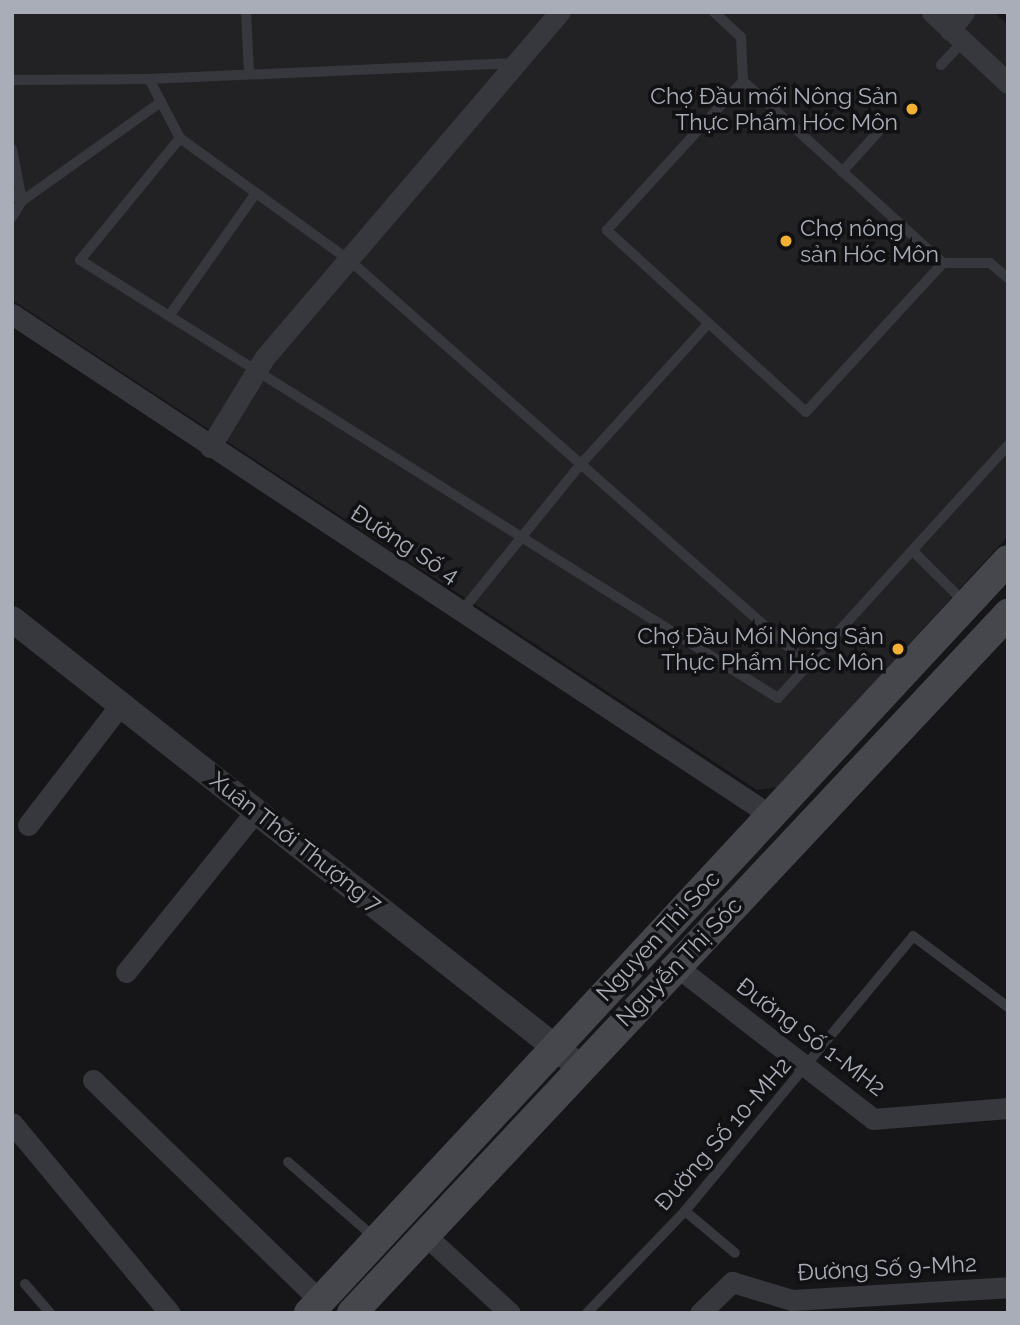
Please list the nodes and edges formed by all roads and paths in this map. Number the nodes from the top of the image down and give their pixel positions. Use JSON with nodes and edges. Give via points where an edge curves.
{"nodes":[{"id":1,"x":246,"y":12,"type":"edge"},
{"id":2,"x":560,"y":12,"type":"edge"},
{"id":3,"x":715,"y":12,"type":"edge"},
{"id":4,"x":932,"y":12,"type":"edge"},
{"id":5,"x":964,"y":12,"type":"edge"},
{"id":6,"x":957,"y":35,"type":"junction"},
{"id":7,"x":517,"y":63,"type":"junction"},
{"id":8,"x":941,"y":65,"type":"dead end"},
{"id":9,"x":249,"y":74,"type":"junction"},
{"id":10,"x":149,"y":79,"type":"junction"},
{"id":11,"x":12,"y":80,"type":"edge"},
{"id":12,"x":743,"y":81,"type":"junction"},
{"id":13,"x":1008,"y":83,"type":"edge"},
{"id":14,"x":161,"y":102,"type":"junction"},
{"id":15,"x":880,"y":130,"type":"dead end"},
{"id":16,"x":180,"y":138,"type":"junction"},
{"id":17,"x":12,"y":149,"type":"edge"},
{"id":18,"x":842,"y":172,"type":"junction"},
{"id":19,"x":12,"y":193,"type":"edge"},
{"id":20,"x":256,"y":193,"type":"junction"},
{"id":21,"x":22,"y":201,"type":"junction"},
{"id":22,"x":12,"y":217,"type":"edge"},
{"id":23,"x":349,"y":260,"type":"junction"},
{"id":24,"x":943,"y":263,"type":"junction"},
{"id":25,"x":1008,"y":278,"type":"edge"},
{"id":26,"x":12,"y":314,"type":"edge"},
{"id":27,"x":169,"y":316,"type":"junction"},
{"id":28,"x":709,"y":323,"type":"junction"},
{"id":29,"x":256,"y":372,"type":"junction"},
{"id":30,"x":1008,"y":445,"type":"edge"},
{"id":31,"x":209,"y":447,"type":"junction"},
{"id":32,"x":580,"y":464,"type":"junction"},
{"id":33,"x":519,"y":539,"type":"junction"},
{"id":34,"x":913,"y":551,"type":"junction"},
{"id":35,"x":1008,"y":559,"type":"edge"},
{"id":36,"x":967,"y":605,"type":"junction"},
{"id":37,"x":461,"y":612,"type":"junction"},
{"id":38,"x":12,"y":619,"type":"edge"},
{"id":39,"x":1004,"y":626,"type":"edge"},
{"id":40,"x":808,"y":664,"type":"junction"},
{"id":41,"x":121,"y":704,"type":"junction"},
{"id":42,"x":256,"y":811,"type":"junction"},
{"id":43,"x":770,"y":815,"type":"junction"},
{"id":44,"x":28,"y":825,"type":"dead end"},
{"id":45,"x":676,"y":966,"type":"junction"},
{"id":46,"x":126,"y":972,"type":"dead end"},
{"id":47,"x":1008,"y":1007,"type":"edge"},
{"id":48,"x":555,"y":1046,"type":"junction"},
{"id":49,"x":580,"y":1067,"type":"junction"},
{"id":50,"x":806,"y":1070,"type":"junction"},
{"id":51,"x":93,"y":1080,"type":"dead end"},
{"id":52,"x":1008,"y":1108,"type":"edge"},
{"id":53,"x":12,"y":1123,"type":"edge"},
{"id":54,"x":288,"y":1162,"type":"dead end"},
{"id":55,"x":685,"y":1211,"type":"junction"},
{"id":56,"x":425,"y":1235,"type":"junction"},
{"id":57,"x":378,"y":1241,"type":"junction"},
{"id":58,"x":735,"y":1253,"type":"dead end"},
{"id":59,"x":25,"y":1284,"type":"dead end"},
{"id":60,"x":1008,"y":1287,"type":"edge"},
{"id":61,"x":314,"y":1307,"type":"edge"},
{"id":62,"x":50,"y":1313,"type":"edge"},
{"id":63,"x":170,"y":1313,"type":"edge"},
{"id":64,"x":352,"y":1313,"type":"edge"},
{"id":65,"x":510,"y":1313,"type":"edge"},
{"id":66,"x":587,"y":1313,"type":"edge"},
{"id":67,"x":700,"y":1313,"type":"edge"}],
"edges":[{"from":1,"to":9,"type":"lane"},
{"from":2,"to":7,"type":"street"},
{"from":3,"to":12,"type":"lane","via":[[741,37]]},
{"from":4,"to":6,"type":"street"},
{"from":5,"to":6,"type":"street"},
{"from":6,"to":8,"type":"lane"},
{"from":6,"to":13,"type":"street"},
{"from":7,"to":9,"type":"lane"},
{"from":7,"to":23,"type":"street"},
{"from":9,"to":10,"type":"lane"},
{"from":10,"to":11,"type":"lane"},
{"from":10,"to":14,"type":"lane"},
{"from":12,"to":18,"type":"lane"},
{"from":12,"to":28,"type":"lane","via":[[607,230]]},
{"from":14,"to":16,"type":"lane"},
{"from":14,"to":21,"type":"lane"},
{"from":15,"to":18,"type":"lane"},
{"from":16,"to":20,"type":"lane"},
{"from":16,"to":27,"type":"lane","via":[[80,260]]},
{"from":17,"to":21,"type":"lane"},
{"from":18,"to":24,"type":"lane"},
{"from":19,"to":21,"type":"lane"},
{"from":20,"to":23,"type":"lane"},
{"from":20,"to":27,"type":"lane"},
{"from":21,"to":22,"type":"lane"},
{"from":23,"to":29,"type":"street"},
{"from":23,"to":32,"type":"lane"},
{"from":24,"to":25,"type":"lane","via":[[990,263]]},
{"from":24,"to":28,"type":"lane","via":[[806,412]]},
{"from":26,"to":31,"type":"street","name":"Đường Số 4"},
{"from":27,"to":29,"type":"lane"},
{"from":28,"to":32,"type":"lane"},
{"from":29,"to":31,"type":"street"},
{"from":29,"to":33,"type":"lane"},
{"from":30,"to":34,"type":"lane"},
{"from":31,"to":37,"type":"street","name":"Đường Số 4"},
{"from":32,"to":33,"type":"lane"},
{"from":32,"to":40,"type":"lane"},
{"from":33,"to":37,"type":"lane"},
{"from":33,"to":40,"type":"lane","via":[[778,698]]},
{"from":34,"to":36,"type":"lane"},
{"from":34,"to":40,"type":"lane"},
{"from":35,"to":36,"type":"main road","name":"Nguyen Thi Soc"},
{"from":36,"to":43,"type":"main road","name":"Nguyen Thi Soc"},
{"from":37,"to":43,"type":"street","name":"Đường Số 4"},
{"from":38,"to":41,"type":"street","name":"Xuân Thới Thượng 7"},
{"from":39,"to":45,"type":"main road","name":"Nguyễn Thị Sóc"},
{"from":41,"to":42,"type":"street","name":"Xuân Thới Thượng 7"},
{"from":41,"to":44,"type":"street"},
{"from":42,"to":46,"type":"street"},
{"from":42,"to":48,"type":"street","name":"Xuân Thới Thượng 7"},
{"from":43,"to":48,"type":"main road","name":"Nguyen Thi Soc"},
{"from":45,"to":49,"type":"main road","name":"Nguyễn Thị Sóc"},
{"from":45,"to":50,"type":"street","name":"Đường Số 1-MH2"},
{"from":47,"to":50,"type":"lane","name":"Đường Số 10-MH2","via":[[913,936]]},
{"from":48,"to":49,"type":"street","name":"Xuân Thới Thượng 7"},
{"from":48,"to":57,"type":"main road","name":"Nguyen Thi Soc"},
{"from":49,"to":56,"type":"main road","name":"Nguyễn Thị Sóc"},
{"from":50,"to":52,"type":"street","name":"Đường Số 1-MH2","via":[[873,1119]]},
{"from":50,"to":55,"type":"lane","name":"Đường Số 10-MH2"},
{"from":51,"to":61,"type":"street"},
{"from":53,"to":63,"type":"street"},
{"from":54,"to":57,"type":"lane"},
{"from":55,"to":58,"type":"lane"},
{"from":55,"to":66,"type":"lane","name":"Đường Số 10-MH2"},
{"from":56,"to":64,"type":"main road","name":"Nguyễn Thị Sóc"},
{"from":56,"to":65,"type":"street"},
{"from":57,"to":61,"type":"main road","name":"Nguyen Thi Soc"},
{"from":59,"to":62,"type":"lane"},
{"from":60,"to":67,"type":"street","name":"Đường Số 9-Mh2","via":[[792,1300],[732,1282]]}]}
